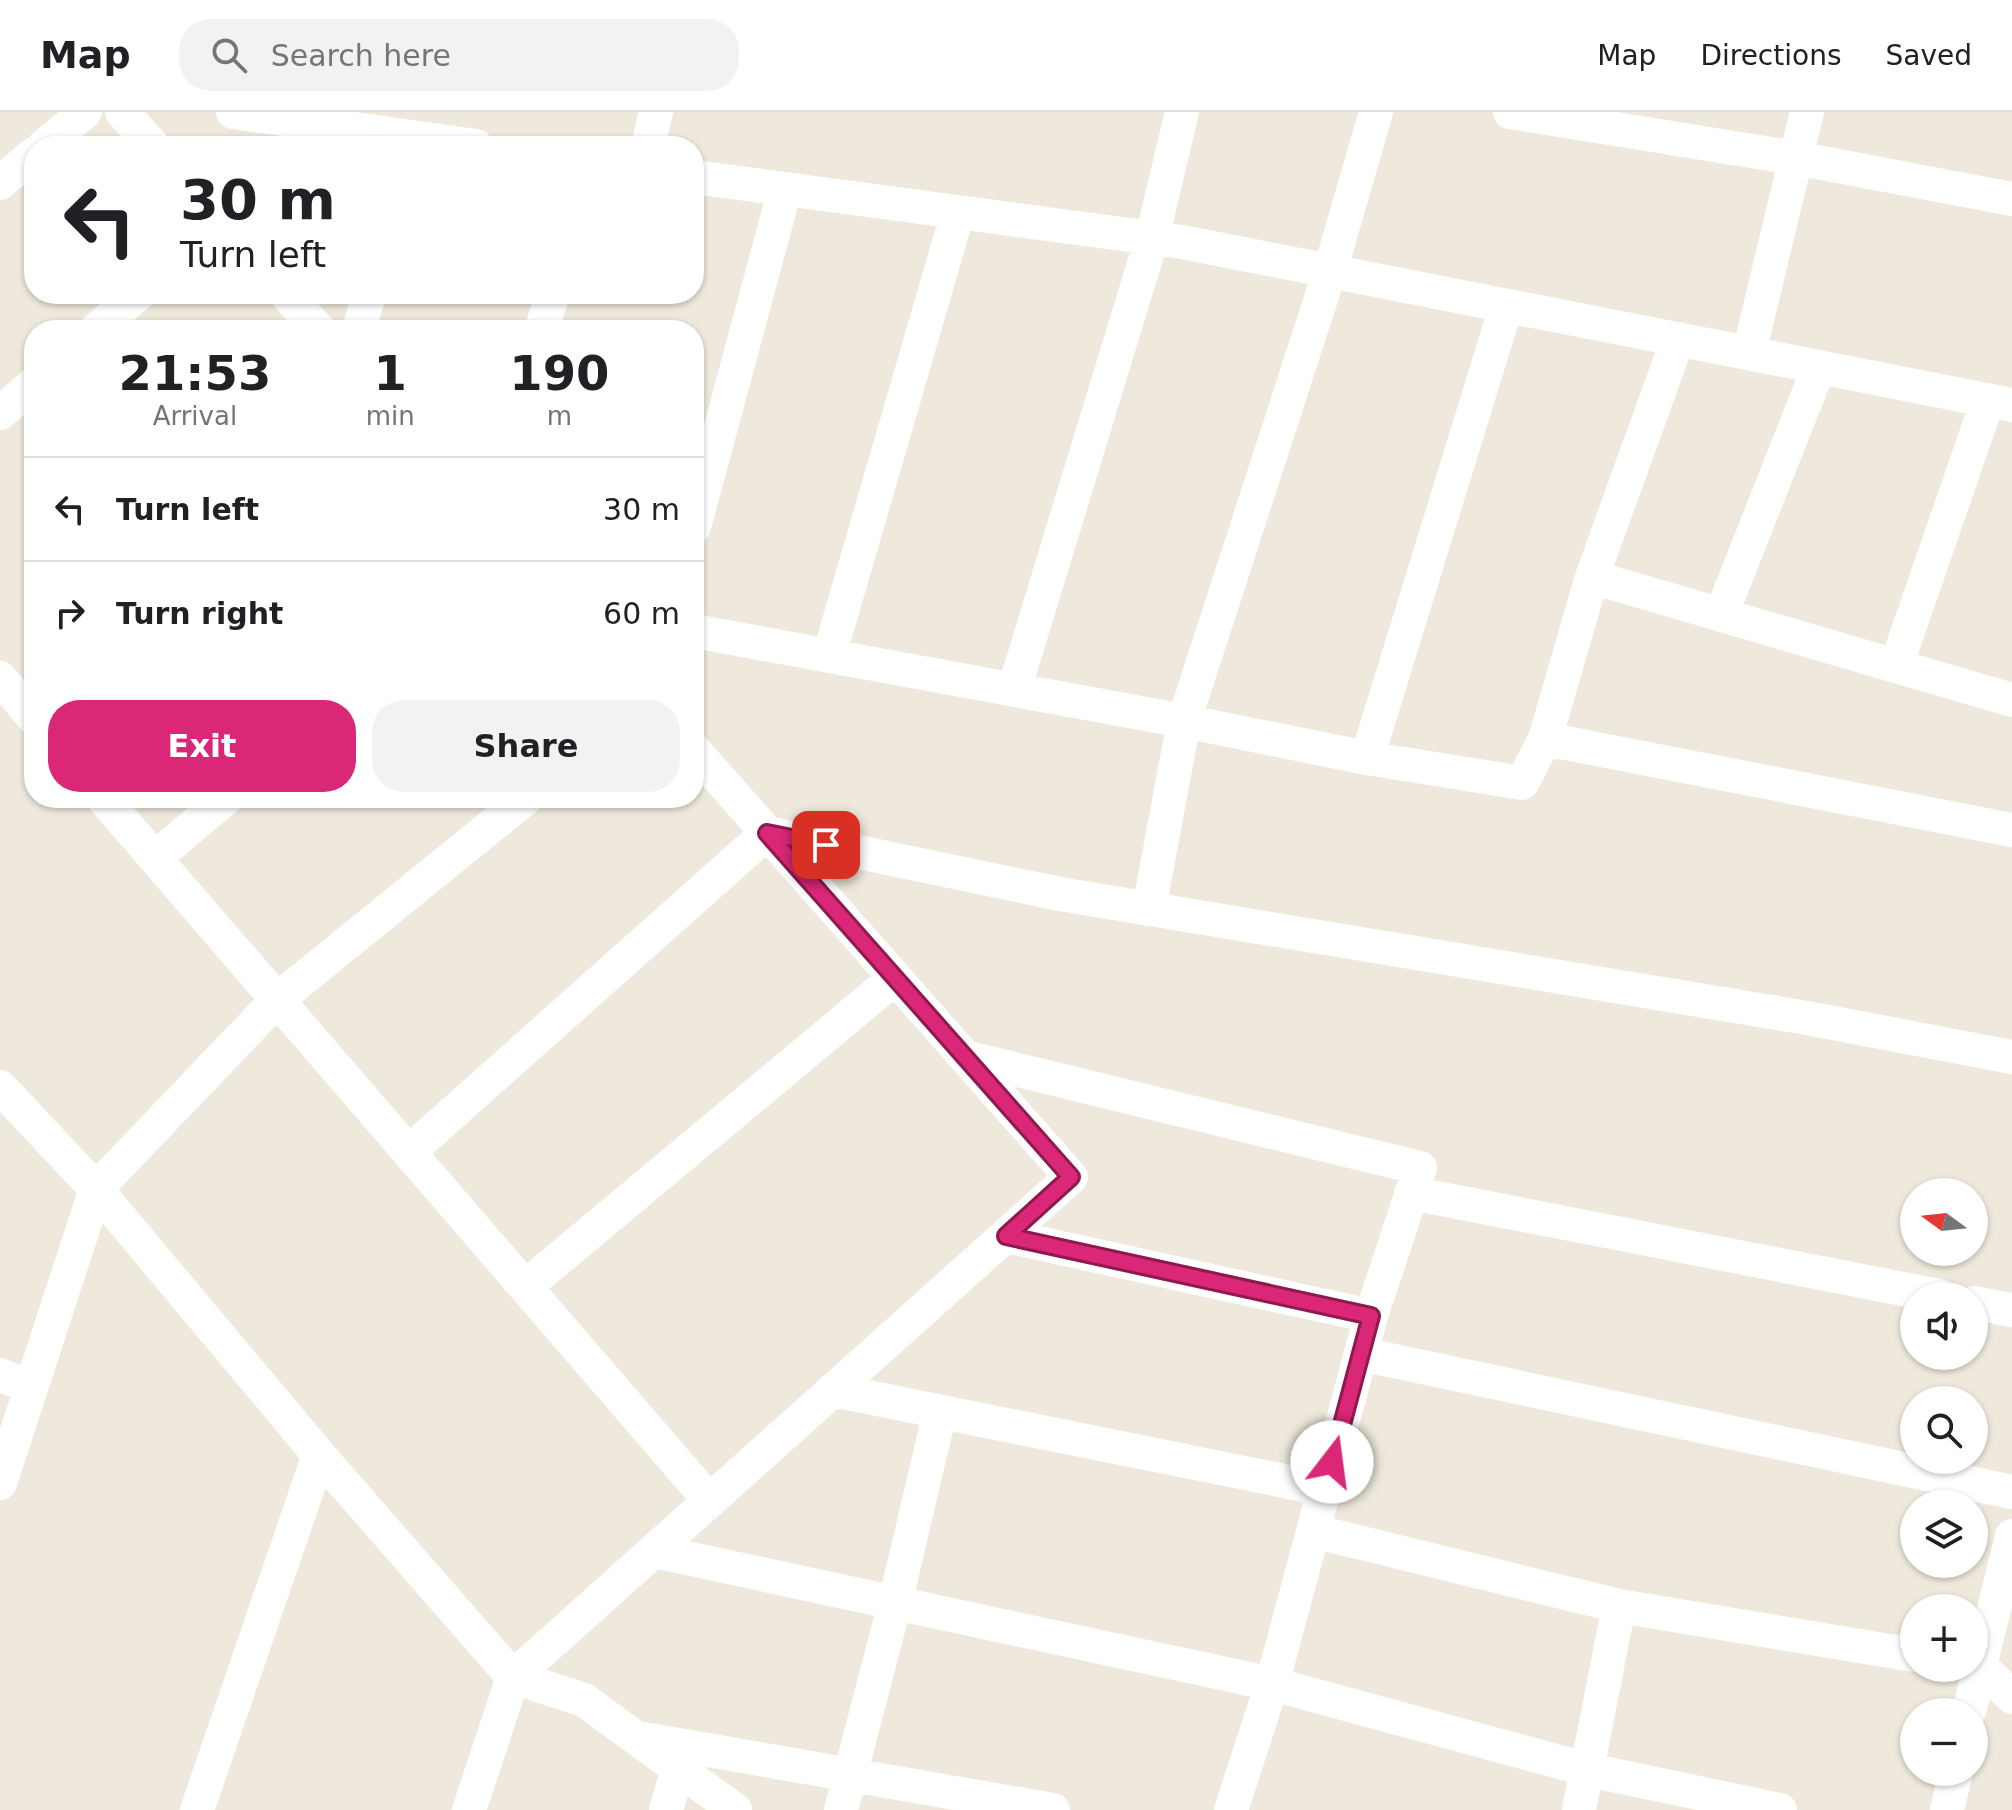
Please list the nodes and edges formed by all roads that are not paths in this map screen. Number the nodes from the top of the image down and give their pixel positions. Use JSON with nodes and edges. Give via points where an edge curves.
{"nodes":[{"id":1,"x":85,"y":112,"type":"edge"},
{"id":2,"x":122,"y":112,"type":"edge"},
{"id":3,"x":233,"y":112,"type":"edge"},
{"id":4,"x":656,"y":112,"type":"edge"},
{"id":5,"x":1182,"y":112,"type":"edge"},
{"id":6,"x":1376,"y":112,"type":"edge"},
{"id":7,"x":1510,"y":112,"type":"edge"},
{"id":8,"x":1807,"y":112,"type":"edge"},
{"id":9,"x":56,"y":136,"type":"edge"},
{"id":10,"x":144,"y":136,"type":"edge"},
{"id":11,"x":379,"y":136,"type":"edge"},
{"id":12,"x":650,"y":136,"type":"edge"},
{"id":13,"x":1796,"y":158,"type":"junction"},
{"id":14,"x":24,"y":163,"type":"edge"},
{"id":15,"x":704,"y":178,"type":"edge"},
{"id":16,"x":0,"y":183,"type":"edge"},
{"id":17,"x":785,"y":189,"type":"junction"},
{"id":18,"x":2012,"y":199,"type":"edge"},
{"id":19,"x":958,"y":212,"type":"junction"},
{"id":20,"x":1152,"y":238,"type":"junction"},
{"id":21,"x":1330,"y":271,"type":"junction"},
{"id":22,"x":126,"y":304,"type":"edge"},
{"id":23,"x":295,"y":304,"type":"edge"},
{"id":24,"x":1506,"y":307,"type":"junction"},
{"id":25,"x":108,"y":320,"type":"edge"},
{"id":26,"x":310,"y":320,"type":"edge"},
{"id":27,"x":1678,"y":339,"type":"junction"},
{"id":28,"x":1749,"y":353,"type":"junction"},
{"id":29,"x":1819,"y":367,"type":"junction"},
{"id":30,"x":24,"y":393,"type":"edge"},
{"id":31,"x":2000,"y":403,"type":"edge"},
{"id":32,"x":0,"y":413,"type":"edge"},
{"id":33,"x":704,"y":490,"type":"edge"},
{"id":34,"x":1592,"y":577,"type":"junction"},
{"id":35,"x":1721,"y":615,"type":"junction"},
{"id":36,"x":704,"y":633,"type":"edge"},
{"id":37,"x":829,"y":656,"type":"junction"},
{"id":38,"x":1896,"y":666,"type":"junction"},
{"id":39,"x":0,"y":678,"type":"edge"},
{"id":40,"x":1014,"y":690,"type":"junction"},
{"id":41,"x":2012,"y":700,"type":"edge"},
{"id":42,"x":24,"y":706,"type":"edge"},
{"id":43,"x":1184,"y":721,"type":"junction"},
{"id":44,"x":1545,"y":739,"type":"junction"},
{"id":45,"x":1367,"y":758,"type":"junction"},
{"id":46,"x":704,"y":761,"type":"edge"},
{"id":47,"x":112,"y":808,"type":"edge"},
{"id":48,"x":214,"y":808,"type":"edge"},
{"id":49,"x":514,"y":808,"type":"edge"},
{"id":50,"x":2012,"y":830,"type":"edge"},
{"id":51,"x":767,"y":833,"type":"junction"},
{"id":52,"x":155,"y":858,"type":"junction"},
{"id":53,"x":1149,"y":909,"type":"junction"},
{"id":54,"x":895,"y":978,"type":"junction"},
{"id":55,"x":277,"y":1000,"type":"junction"},
{"id":56,"x":965,"y":1057,"type":"junction"},
{"id":57,"x":2012,"y":1057,"type":"edge"},
{"id":58,"x":0,"y":1087,"type":"edge"},
{"id":59,"x":409,"y":1152,"type":"junction"},
{"id":60,"x":96,"y":1189,"type":"junction"},
{"id":61,"x":1411,"y":1193,"type":"junction"},
{"id":62,"x":1006,"y":1236,"type":"junction"},
{"id":63,"x":525,"y":1287,"type":"junction"},
{"id":64,"x":1900,"y":1288,"type":"edge"},
{"id":65,"x":1988,"y":1306,"type":"edge"},
{"id":66,"x":2012,"y":1310,"type":"edge"},
{"id":67,"x":1371,"y":1316,"type":"junction"},
{"id":68,"x":1361,"y":1354,"type":"junction"},
{"id":69,"x":16,"y":1381,"type":"edge"},
{"id":70,"x":833,"y":1390,"type":"junction"},
{"id":71,"x":940,"y":1412,"type":"junction"},
{"id":72,"x":319,"y":1455,"type":"junction"},
{"id":73,"x":0,"y":1483,"type":"edge"},
{"id":74,"x":1324,"y":1489,"type":"junction"},
{"id":75,"x":2012,"y":1492,"type":"edge"},
{"id":76,"x":710,"y":1501,"type":"junction"},
{"id":77,"x":1313,"y":1531,"type":"junction"},
{"id":78,"x":2012,"y":1536,"type":"edge"},
{"id":79,"x":654,"y":1551,"type":"junction"},
{"id":80,"x":895,"y":1603,"type":"junction"},
{"id":81,"x":1619,"y":1606,"type":"junction"},
{"id":82,"x":1988,"y":1625,"type":"edge"},
{"id":83,"x":1900,"y":1653,"type":"edge"},
{"id":84,"x":1988,"y":1676,"type":"edge"},
{"id":85,"x":513,"y":1677,"type":"junction"},
{"id":86,"x":1272,"y":1684,"type":"junction"},
{"id":87,"x":2012,"y":1697,"type":"edge"},
{"id":88,"x":635,"y":1737,"type":"junction"},
{"id":89,"x":678,"y":1769,"type":"junction"},
{"id":90,"x":1589,"y":1770,"type":"junction"},
{"id":91,"x":850,"y":1775,"type":"junction"},
{"id":92,"x":1953,"y":1786,"type":"edge"},
{"id":93,"x":197,"y":1810,"type":"edge"},
{"id":94,"x":469,"y":1810,"type":"edge"},
{"id":95,"x":666,"y":1810,"type":"edge"},
{"id":96,"x":735,"y":1810,"type":"edge"},
{"id":97,"x":841,"y":1810,"type":"edge"},
{"id":98,"x":1053,"y":1810,"type":"edge"},
{"id":99,"x":1231,"y":1810,"type":"edge"},
{"id":100,"x":1579,"y":1810,"type":"edge"},
{"id":101,"x":1780,"y":1810,"type":"edge"},
{"id":102,"x":1947,"y":1810,"type":"edge"}],
"edges":[{"from":1,"to":9,"type":"street"},
{"from":2,"to":10,"type":"street"},
{"from":3,"to":11,"type":"street"},
{"from":4,"to":12,"type":"street"},
{"from":5,"to":20,"type":"street"},
{"from":6,"to":21,"type":"street"},
{"from":7,"to":13,"type":"street"},
{"from":8,"to":13,"type":"street"},
{"from":13,"to":18,"type":"street"},
{"from":13,"to":28,"type":"street"},
{"from":14,"to":16,"type":"street"},
{"from":15,"to":17,"type":"street"},
{"from":17,"to":19,"type":"street"},
{"from":17,"to":33,"type":"street"},
{"from":19,"to":20,"type":"street"},
{"from":19,"to":37,"type":"street"},
{"from":20,"to":21,"type":"street"},
{"from":20,"to":40,"type":"street"},
{"from":21,"to":24,"type":"street"},
{"from":21,"to":43,"type":"street"},
{"from":22,"to":25,"type":"street"},
{"from":23,"to":26,"type":"street"},
{"from":24,"to":27,"type":"street"},
{"from":24,"to":45,"type":"street"},
{"from":27,"to":28,"type":"street"},
{"from":27,"to":34,"type":"street"},
{"from":28,"to":29,"type":"street"},
{"from":29,"to":31,"type":"street"},
{"from":29,"to":35,"type":"street"},
{"from":30,"to":32,"type":"street"},
{"from":31,"to":38,"type":"street"},
{"from":34,"to":35,"type":"street"},
{"from":34,"to":44,"type":"street"},
{"from":35,"to":38,"type":"street"},
{"from":36,"to":37,"type":"street"},
{"from":37,"to":40,"type":"street"},
{"from":38,"to":41,"type":"street"},
{"from":39,"to":42,"type":"street"},
{"from":40,"to":43,"type":"street"},
{"from":43,"to":45,"type":"street"},
{"from":43,"to":53,"type":"street"},
{"from":44,"to":45,"type":"street","via":[[1522,783]]},
{"from":44,"to":50,"type":"street"},
{"from":46,"to":51,"type":"street"},
{"from":47,"to":52,"type":"street"},
{"from":48,"to":52,"type":"street"},
{"from":49,"to":55,"type":"street"},
{"from":51,"to":53,"type":"street"},
{"from":51,"to":54,"type":"street"},
{"from":51,"to":59,"type":"street"},
{"from":52,"to":55,"type":"street"},
{"from":53,"to":57,"type":"street"},
{"from":54,"to":56,"type":"street"},
{"from":54,"to":63,"type":"street"},
{"from":55,"to":59,"type":"street"},
{"from":55,"to":60,"type":"street"},
{"from":56,"to":61,"type":"street","via":[[1420,1168]]},
{"from":56,"to":62,"type":"street","via":[[1071,1177]]},
{"from":58,"to":60,"type":"street"},
{"from":59,"to":63,"type":"street"},
{"from":60,"to":69,"type":"street"},
{"from":60,"to":72,"type":"street"},
{"from":61,"to":64,"type":"street"},
{"from":61,"to":67,"type":"street"},
{"from":62,"to":67,"type":"street"},
{"from":62,"to":70,"type":"street"},
{"from":63,"to":76,"type":"street"},
{"from":65,"to":66,"type":"street"},
{"from":67,"to":68,"type":"street"},
{"from":68,"to":74,"type":"street"},
{"from":68,"to":75,"type":"street"},
{"from":69,"to":73,"type":"street"},
{"from":70,"to":71,"type":"street"},
{"from":70,"to":76,"type":"street"},
{"from":71,"to":74,"type":"street"},
{"from":71,"to":80,"type":"street"},
{"from":72,"to":85,"type":"street"},
{"from":72,"to":93,"type":"street"},
{"from":74,"to":77,"type":"street"},
{"from":76,"to":79,"type":"street"},
{"from":77,"to":81,"type":"street"},
{"from":77,"to":86,"type":"street"},
{"from":78,"to":82,"type":"street"},
{"from":79,"to":80,"type":"street"},
{"from":79,"to":85,"type":"street"},
{"from":80,"to":86,"type":"street"},
{"from":80,"to":91,"type":"street"},
{"from":81,"to":83,"type":"street"},
{"from":81,"to":90,"type":"street"},
{"from":84,"to":87,"type":"street"},
{"from":85,"to":88,"type":"street","via":[[584,1700]]},
{"from":85,"to":94,"type":"street"},
{"from":86,"to":90,"type":"street"},
{"from":86,"to":99,"type":"street"},
{"from":88,"to":89,"type":"street"},
{"from":88,"to":91,"type":"street"},
{"from":89,"to":95,"type":"street"},
{"from":89,"to":96,"type":"street"},
{"from":90,"to":100,"type":"street"},
{"from":90,"to":101,"type":"street"},
{"from":91,"to":97,"type":"street"},
{"from":91,"to":98,"type":"street"},
{"from":92,"to":102,"type":"street"}]}
